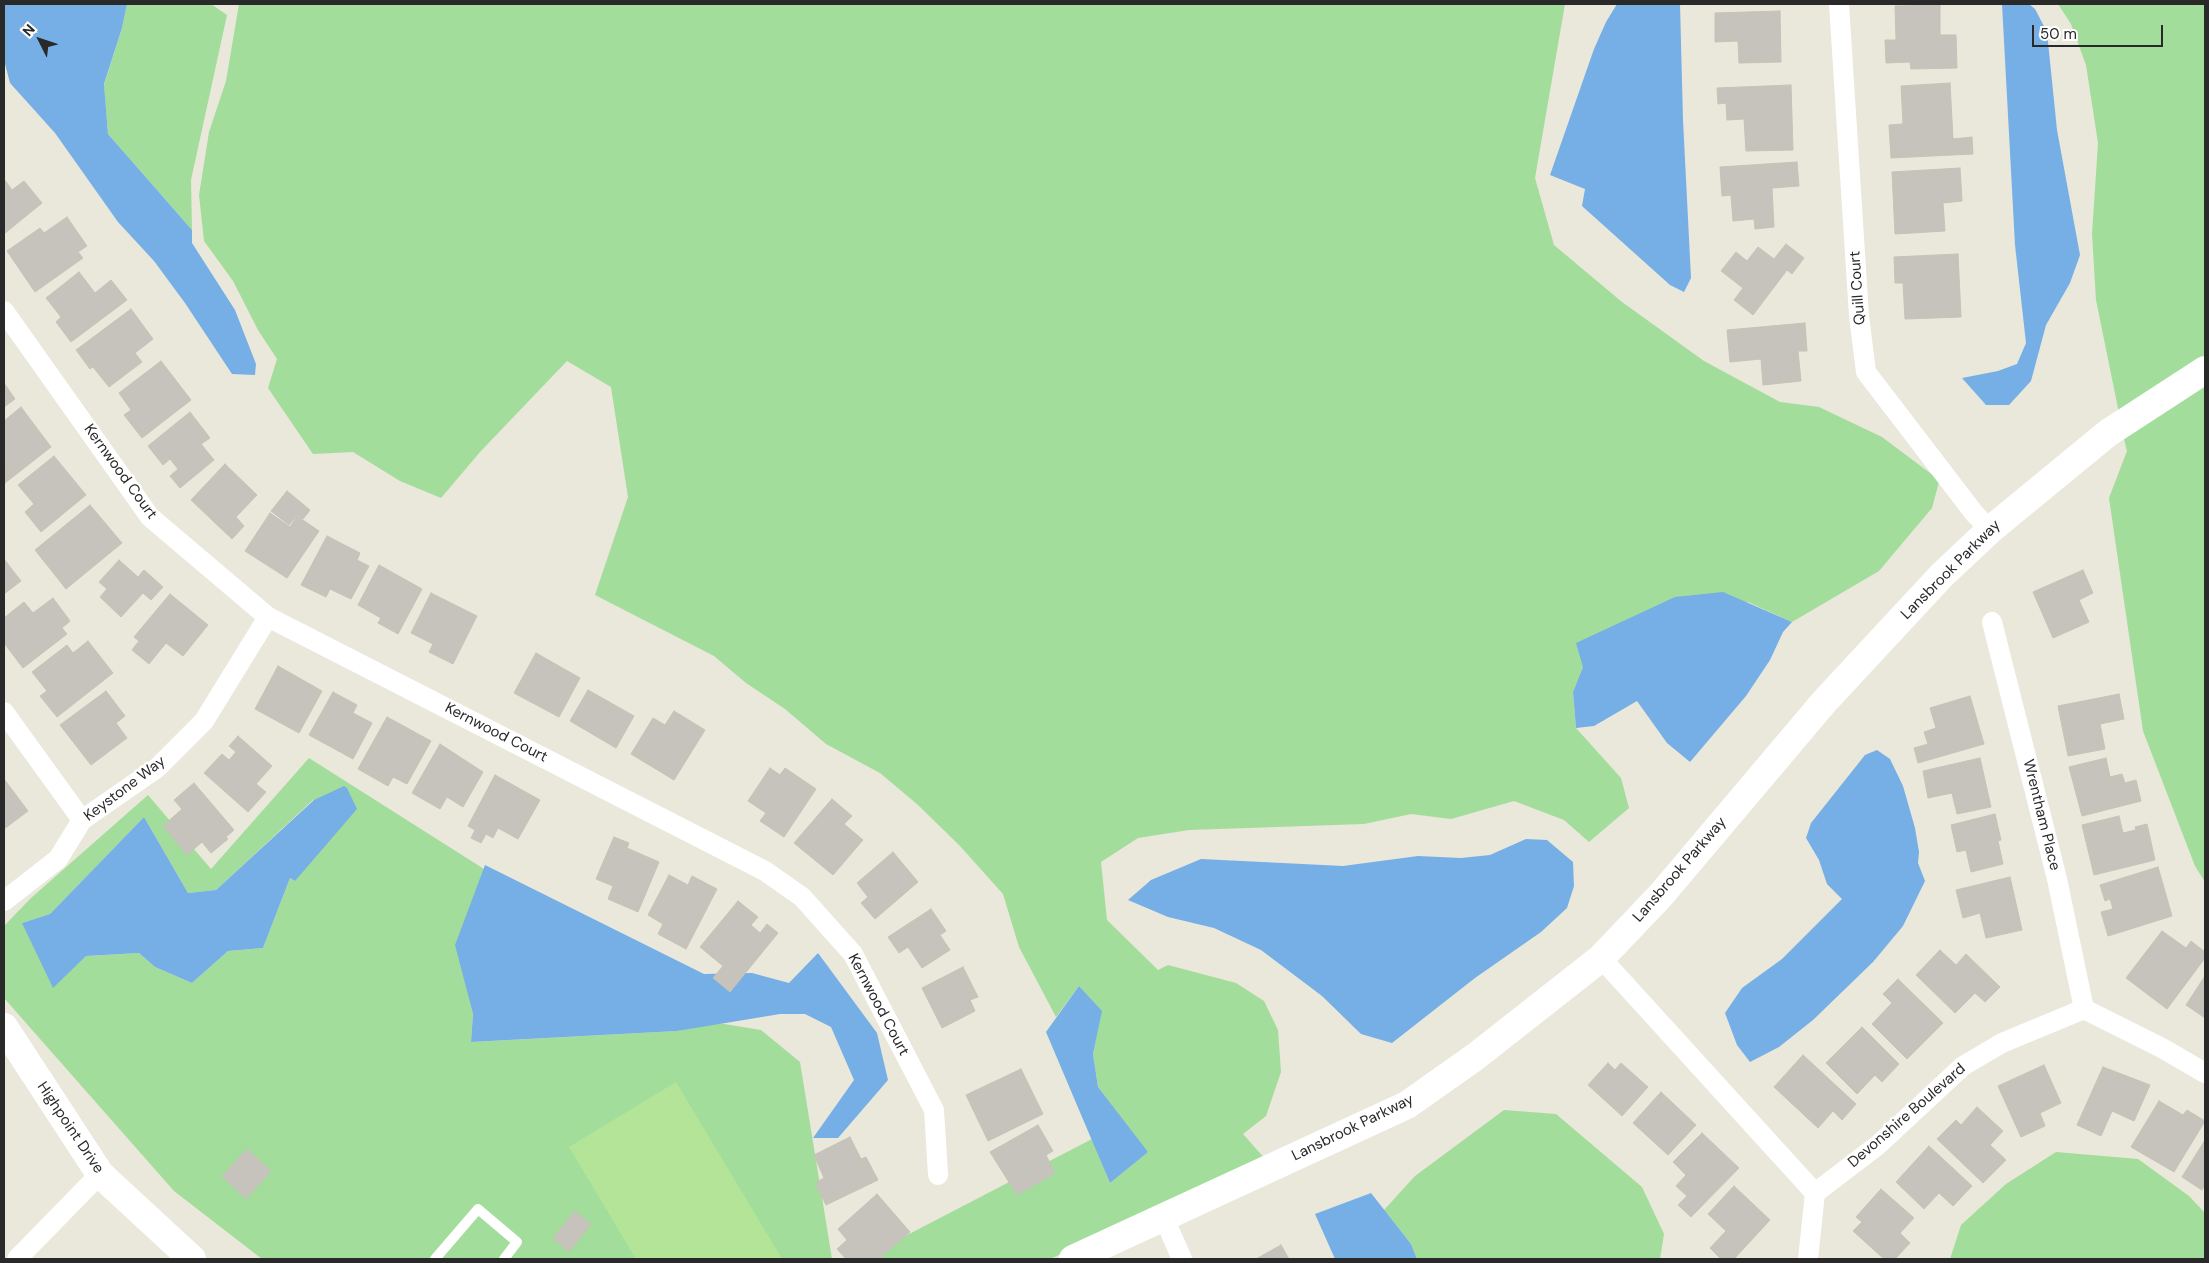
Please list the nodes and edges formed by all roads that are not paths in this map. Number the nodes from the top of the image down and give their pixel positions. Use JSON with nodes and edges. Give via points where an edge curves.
{"nodes":[{"id":1,"x":1839,"y":4,"type":"edge"},
{"id":2,"x":4,"y":310,"type":"edge"},
{"id":3,"x":2205,"y":370,"type":"edge"},
{"id":4,"x":1990,"y":530,"type":"junction"},
{"id":5,"x":268,"y":617,"type":"junction"},
{"id":6,"x":1992,"y":622,"type":"dead end"},
{"id":7,"x":4,"y":712,"type":"edge"},
{"id":8,"x":82,"y":820,"type":"junction"},
{"id":9,"x":4,"y":901,"type":"edge"},
{"id":10,"x":1602,"y":958,"type":"junction"},
{"id":11,"x":2084,"y":1009,"type":"junction"},
{"id":12,"x":4,"y":1027,"type":"edge"},
{"id":13,"x":2205,"y":1073,"type":"edge"},
{"id":14,"x":100,"y":1174,"type":"junction"},
{"id":15,"x":938,"y":1174,"type":"dead end"},
{"id":16,"x":1815,"y":1193,"type":"junction"},
{"id":17,"x":1164,"y":1218,"type":"junction"},
{"id":18,"x":17,"y":1259,"type":"edge"},
{"id":19,"x":192,"y":1259,"type":"edge"},
{"id":20,"x":435,"y":1259,"type":"edge"},
{"id":21,"x":504,"y":1259,"type":"edge"},
{"id":22,"x":1074,"y":1259,"type":"edge"},
{"id":23,"x":1182,"y":1259,"type":"edge"},
{"id":24,"x":1808,"y":1259,"type":"edge"}],
"edges":[{"from":1,"to":4,"type":"street","name":"Quill Court","via":[[1859,316],[1866,372]]},
{"from":2,"to":5,"type":"street","name":"Kernwood Court","via":[[150,517]]},
{"from":3,"to":4,"type":"street","name":"Lansbrook Parkway","via":[[2108,433]]},
{"from":4,"to":10,"type":"street","name":"Lansbrook Parkway","via":[[1942,576],[1824,702],[1661,895]]},
{"from":5,"to":8,"type":"street","name":"Keystone Way","via":[[204,721],[157,768]]},
{"from":5,"to":15,"type":"street","name":"Kernwood Court","via":[[765,871],[802,897],[853,954],[934,1110]]},
{"from":6,"to":11,"type":"street","name":"Wrentham Place","via":[[2057,879]]},
{"from":7,"to":8,"type":"street"},
{"from":8,"to":9,"type":"street","name":"Keystone Way","via":[[58,859]]},
{"from":10,"to":16,"type":"street"},
{"from":10,"to":17,"type":"street","name":"Lansbrook Parkway","via":[[1475,1057],[1407,1105]]},
{"from":11,"to":13,"type":"street"},
{"from":11,"to":16,"type":"street","name":"Devonshire Boulevard","via":[[2002,1043],[1964,1066],[1878,1145]]},
{"from":12,"to":14,"type":"street","name":"Highpoint Drive"},
{"from":14,"to":18,"type":"street"},
{"from":14,"to":19,"type":"street","name":"Highpoint Drive"},
{"from":16,"to":24,"type":"street"},
{"from":17,"to":22,"type":"street","name":"Lansbrook Parkway"},
{"from":17,"to":23,"type":"street"},
{"from":20,"to":21,"type":"lane","via":[[478,1209],[518,1242]]}]}
